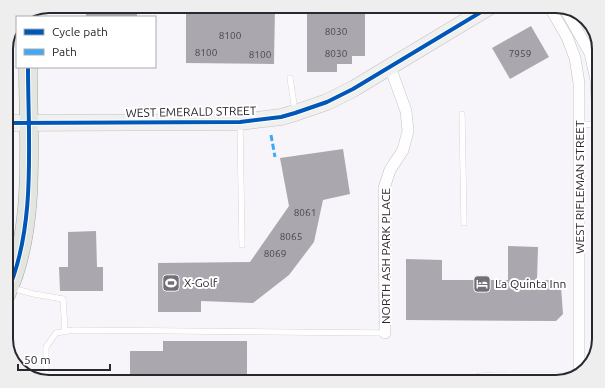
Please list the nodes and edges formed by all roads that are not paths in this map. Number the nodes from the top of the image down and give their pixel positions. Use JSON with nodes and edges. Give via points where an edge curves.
{"nodes":[{"id":1,"x":479,"y":13,"type":"edge"},
{"id":2,"x":553,"y":13,"type":"edge"},
{"id":3,"x":569,"y":16,"type":"edge"},
{"id":4,"x":592,"y":62,"type":"edge"},
{"id":5,"x":390,"y":67,"type":"junction"},
{"id":6,"x":28,"y":68,"type":"edge"},
{"id":7,"x":290,"y":78,"type":"dead end"},
{"id":8,"x":295,"y":113,"type":"junction"},
{"id":9,"x":462,"y":114,"type":"dead end"},
{"id":10,"x":240,"y":122,"type":"junction"},
{"id":11,"x":13,"y":123,"type":"edge"},
{"id":12,"x":28,"y":123,"type":"junction"},
{"id":13,"x":592,"y":124,"type":"edge"},
{"id":14,"x":580,"y":125,"type":"junction"},
{"id":15,"x":464,"y":223,"type":"dead end"},
{"id":16,"x":242,"y":245,"type":"dead end"},
{"id":17,"x":13,"y":276,"type":"edge"},
{"id":18,"x":13,"y":292,"type":"edge"},
{"id":19,"x":65,"y":331,"type":"junction"},
{"id":20,"x":385,"y":334,"type":"joint"},
{"id":21,"x":579,"y":367,"type":"edge"},
{"id":22,"x":46,"y":375,"type":"edge"},
{"id":23,"x":511,"y":375,"type":"edge"},
{"id":24,"x":553,"y":375,"type":"edge"}],
"edges":[{"from":1,"to":5,"type":"main road","name":"WEST EMERALD STREET"},
{"from":2,"to":14,"type":"street","name":"WEST RIFLEMAN STREET","via":[[567,37],[575,58],[579,82]]},
{"from":3,"to":4,"type":"street","name":"WEST RIFLEMAN STREET","via":[[590,53]]},
{"from":5,"to":8,"type":"main road","name":"WEST EMERALD STREET","via":[[327,102]]},
{"from":5,"to":20,"type":"street","name":"NORTH ASH PARK PLACE","via":[[406,111],[408,131],[403,150],[390,170],[384,188]]},
{"from":6,"to":12,"type":"main road"},
{"from":7,"to":8,"type":"lane"},
{"from":8,"to":10,"type":"main road","name":"WEST EMERALD STREET"},
{"from":9,"to":15,"type":"lane"},
{"from":10,"to":12,"type":"main road","name":"WEST EMERALD STREET"},
{"from":10,"to":16,"type":"lane"},
{"from":11,"to":12,"type":"main road","name":"WEST EMERALD STREET"},
{"from":12,"to":17,"type":"main road","via":[[25,230]]},
{"from":13,"to":14,"type":"lane"},
{"from":14,"to":21,"type":"street","name":"WEST RIFLEMAN STREET"},
{"from":18,"to":19,"type":"lane","via":[[63,299]]},
{"from":19,"to":20,"type":"lane"},
{"from":19,"to":22,"type":"lane","via":[[56,333],[46,347]]},
{"from":23,"to":24,"type":"lane"}]}
